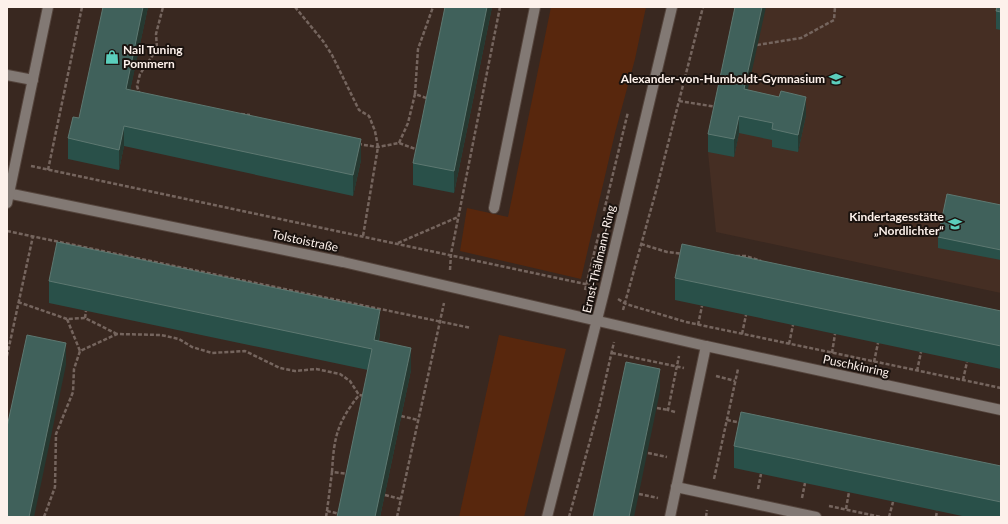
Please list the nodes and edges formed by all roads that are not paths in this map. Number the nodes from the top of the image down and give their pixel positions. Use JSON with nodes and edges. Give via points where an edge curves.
{"nodes":[{"id":1,"x":48,"y":7,"type":"edge"},
{"id":2,"x":535,"y":7,"type":"edge"},
{"id":3,"x":672,"y":7,"type":"edge"},
{"id":4,"x":7,"y":75,"type":"edge"},
{"id":5,"x":33,"y":80,"type":"junction"},
{"id":6,"x":8,"y":196,"type":"edge"},
{"id":7,"x":494,"y":208,"type":"dead end"},
{"id":8,"x":597,"y":321,"type":"junction"},
{"id":9,"x":706,"y":346,"type":"junction"},
{"id":10,"x":1001,"y":410,"type":"edge"},
{"id":11,"x":676,"y":487,"type":"junction"},
{"id":12,"x":547,"y":517,"type":"edge"},
{"id":13,"x":670,"y":517,"type":"edge"},
{"id":14,"x":816,"y":517,"type":"edge"}],
"edges":[{"from":1,"to":5,"type":"street"},
{"from":2,"to":7,"type":"street"},
{"from":3,"to":8,"type":"street","name":"Ernst-Thälmann-Ring"},
{"from":4,"to":5,"type":"street"},
{"from":5,"to":6,"type":"street"},
{"from":6,"to":8,"type":"street","name":"Tolstoistraße","via":[[343,262]]},
{"from":8,"to":9,"type":"street","name":"Puschkinring"},
{"from":8,"to":12,"type":"street","name":"Ernst-Thälmann-Ring"},
{"from":9,"to":10,"type":"street","name":"Puschkinring"},
{"from":9,"to":11,"type":"street"},
{"from":11,"to":13,"type":"street"},
{"from":11,"to":14,"type":"street"}]}
